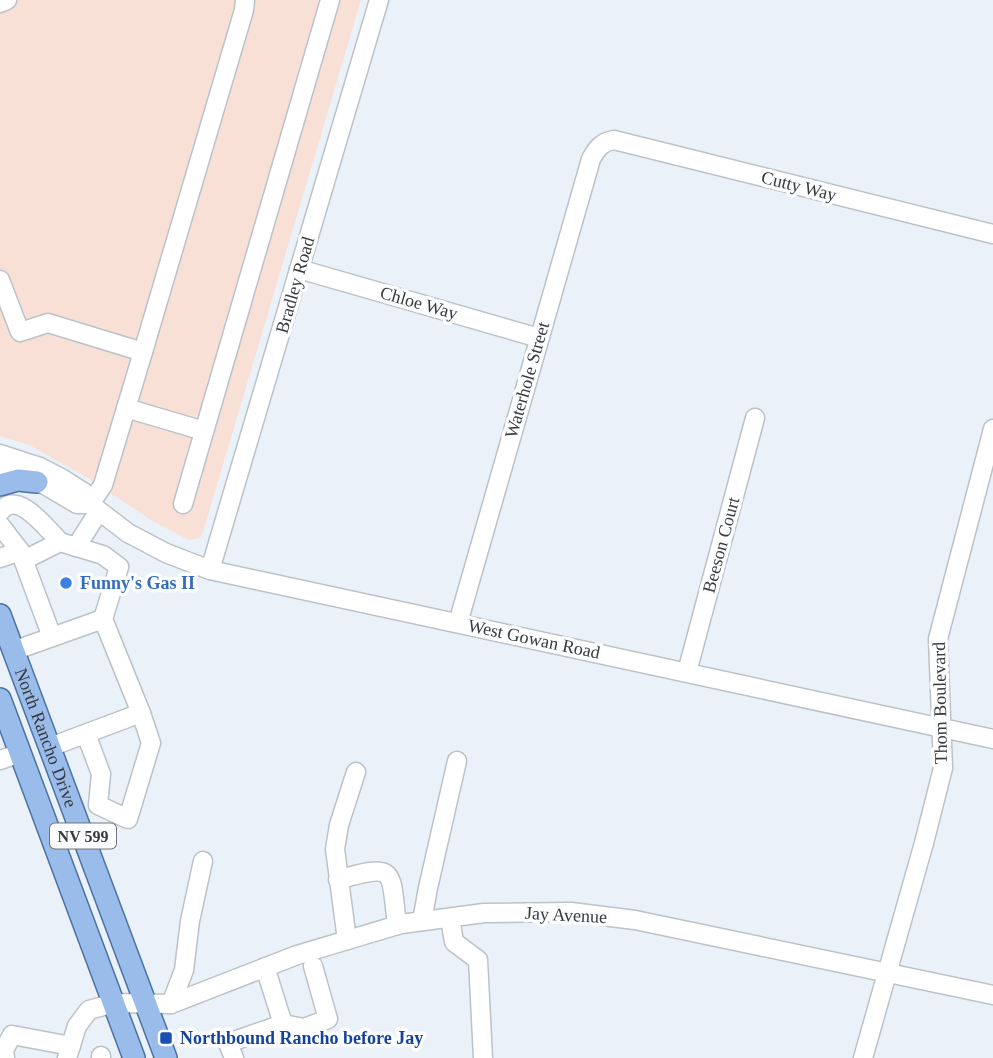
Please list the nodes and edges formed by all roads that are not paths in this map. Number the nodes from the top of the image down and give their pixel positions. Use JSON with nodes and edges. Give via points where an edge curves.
{"nodes":[{"id":1,"x":7,"y":0,"type":"edge"},
{"id":2,"x":245,"y":0,"type":"edge"},
{"id":3,"x":330,"y":0,"type":"edge"},
{"id":4,"x":379,"y":0,"type":"edge"},
{"id":5,"x":0,"y":3,"type":"edge"},
{"id":6,"x":604,"y":142,"type":"joint"},
{"id":7,"x":993,"y":234,"type":"edge"},
{"id":8,"x":299,"y":269,"type":"junction"},
{"id":9,"x":0,"y":280,"type":"edge"},
{"id":10,"x":539,"y":338,"type":"junction"},
{"id":11,"x":143,"y":352,"type":"junction"},
{"id":12,"x":126,"y":408,"type":"junction"},
{"id":13,"x":755,"y":418,"type":"dead end"},
{"id":14,"x":993,"y":429,"type":"edge"},
{"id":15,"x":204,"y":431,"type":"junction"},
{"id":16,"x":0,"y":454,"type":"edge"},
{"id":17,"x":0,"y":471,"type":"edge"},
{"id":18,"x":37,"y":482,"type":"junction"},
{"id":19,"x":0,"y":485,"type":"edge"},
{"id":20,"x":183,"y":504,"type":"dead end"},
{"id":21,"x":95,"y":508,"type":"junction"},
{"id":22,"x":0,"y":512,"type":"edge"},
{"id":23,"x":0,"y":525,"type":"edge"},
{"id":24,"x":68,"y":544,"type":"junction"},
{"id":25,"x":22,"y":555,"type":"junction"},
{"id":26,"x":0,"y":558,"type":"edge"},
{"id":27,"x":211,"y":570,"type":"junction"},
{"id":28,"x":0,"y":615,"type":"edge"},
{"id":29,"x":103,"y":619,"type":"junction"},
{"id":30,"x":458,"y":623,"type":"junction"},
{"id":31,"x":52,"y":637,"type":"junction"},
{"id":32,"x":13,"y":651,"type":"junction"},
{"id":33,"x":687,"y":673,"type":"junction"},
{"id":34,"x":0,"y":699,"type":"edge"},
{"id":35,"x":141,"y":713,"type":"junction"},
{"id":36,"x":942,"y":727,"type":"junction"},
{"id":37,"x":86,"y":734,"type":"junction"},
{"id":38,"x":993,"y":739,"type":"edge"},
{"id":39,"x":50,"y":747,"type":"junction"},
{"id":40,"x":10,"y":757,"type":"edge"},
{"id":41,"x":457,"y":761,"type":"dead end"},
{"id":42,"x":356,"y":772,"type":"dead end"},
{"id":43,"x":203,"y":861,"type":"dead end"},
{"id":44,"x":338,"y":880,"type":"junction"},
{"id":45,"x":450,"y":918,"type":"junction"},
{"id":46,"x":422,"y":921,"type":"junction"},
{"id":47,"x":397,"y":925,"type":"junction"},
{"id":48,"x":348,"y":940,"type":"junction"},
{"id":49,"x":313,"y":966,"type":"dead end"},
{"id":50,"x":265,"y":967,"type":"junction"},
{"id":51,"x":887,"y":972,"type":"junction"},
{"id":52,"x":993,"y":995,"type":"edge"},
{"id":53,"x":114,"y":1003,"type":"junction"},
{"id":54,"x":145,"y":1003,"type":"junction"},
{"id":55,"x":171,"y":1004,"type":"junction"},
{"id":56,"x":283,"y":1024,"type":"junction"},
{"id":57,"x":69,"y":1052,"type":"edge"},
{"id":58,"x":5,"y":1058,"type":"edge"},
{"id":59,"x":134,"y":1058,"type":"edge"},
{"id":60,"x":166,"y":1058,"type":"edge"},
{"id":61,"x":234,"y":1058,"type":"edge"},
{"id":62,"x":483,"y":1058,"type":"edge"},
{"id":63,"x":863,"y":1058,"type":"edge"}],
"edges":[{"from":1,"to":5,"type":"street"},
{"from":2,"to":11,"type":"street"},
{"from":3,"to":15,"type":"street"},
{"from":4,"to":8,"type":"street","name":"Bradley Road"},
{"from":6,"to":7,"type":"street","name":"Cutty Way","via":[[614,140]]},
{"from":6,"to":10,"type":"street","name":"Waterhole Street","via":[[591,159]]},
{"from":8,"to":10,"type":"street","name":"Chloe Way"},
{"from":8,"to":27,"type":"street","name":"Bradley Road"},
{"from":9,"to":11,"type":"street","via":[[20,332],[47,323]]},
{"from":10,"to":30,"type":"street","name":"Waterhole Street"},
{"from":11,"to":12,"type":"street"},
{"from":12,"to":15,"type":"street"},
{"from":12,"to":21,"type":"street"},
{"from":13,"to":33,"type":"street","name":"Beeson Court"},
{"from":14,"to":36,"type":"street","name":"Thom Boulevard","via":[[941,621]]},
{"from":15,"to":20,"type":"street"},
{"from":16,"to":21,"type":"street","name":"West Gowan Road","via":[[63,479],[85,493]]},
{"from":17,"to":18,"type":"street","name":"West Gowan Road"},
{"from":18,"to":19,"type":"main road","via":[[18,480]]},
{"from":18,"to":21,"type":"street","name":"West Gowan Road"},
{"from":21,"to":24,"type":"street"},
{"from":21,"to":27,"type":"street","name":"West Gowan Road","via":[[128,533]]},
{"from":22,"to":24,"type":"street","via":[[13,503],[24,507]]},
{"from":23,"to":25,"type":"street"},
{"from":24,"to":25,"type":"street"},
{"from":24,"to":29,"type":"street","via":[[103,555],[119,567]]},
{"from":25,"to":26,"type":"street"},
{"from":25,"to":31,"type":"street"},
{"from":27,"to":30,"type":"street","name":"West Gowan Road"},
{"from":28,"to":32,"type":"main road","name":"North Rancho Drive","number":"NV 599"},
{"from":29,"to":31,"type":"street"},
{"from":29,"to":35,"type":"street"},
{"from":30,"to":33,"type":"street","name":"West Gowan Road"},
{"from":31,"to":32,"type":"street"},
{"from":32,"to":39,"type":"main road","name":"North Rancho Drive","number":"NV 599"},
{"from":33,"to":36,"type":"street","name":"West Gowan Road"},
{"from":34,"to":40,"type":"main road","name":"North Rancho Drive","number":"NV 599"},
{"from":35,"to":37,"type":"street"},
{"from":35,"to":37,"type":"street","via":[[151,743],[128,819],[98,805],[101,774]]},
{"from":36,"to":38,"type":"street","name":"West Gowan Road"},
{"from":36,"to":51,"type":"street","name":"Thom Boulevard","via":[[943,768]]},
{"from":37,"to":39,"type":"street"},
{"from":39,"to":54,"type":"main road","name":"North Rancho Drive","number":"NV 599"},
{"from":40,"to":53,"type":"main road","name":"North Rancho Drive","number":"NV 599"},
{"from":41,"to":46,"type":"street"},
{"from":42,"to":44,"type":"street","via":[[335,849]]},
{"from":43,"to":55,"type":"street","via":[[184,970]]},
{"from":44,"to":47,"type":"street","via":[[385,872],[393,880]]},
{"from":44,"to":48,"type":"street"},
{"from":45,"to":46,"type":"street","name":"Jay Avenue"},
{"from":45,"to":51,"type":"street","name":"Jay Avenue","via":[[571,912],[635,920]]},
{"from":45,"to":62,"type":"street","via":[[454,942],[478,960]]},
{"from":46,"to":47,"type":"street","name":"Jay Avenue"},
{"from":47,"to":48,"type":"street","name":"Jay Avenue"},
{"from":48,"to":50,"type":"street","name":"Jay Avenue"},
{"from":49,"to":56,"type":"street","via":[[328,1019],[304,1028]]},
{"from":50,"to":55,"type":"street","name":"Jay Avenue"},
{"from":50,"to":56,"type":"street"},
{"from":51,"to":52,"type":"street","name":"Jay Avenue"},
{"from":51,"to":63,"type":"street","name":"Thom Boulevard"},
{"from":53,"to":54,"type":"street","name":"Jay Avenue"},
{"from":53,"to":57,"type":"street","via":[[89,1010],[77,1026]]},
{"from":53,"to":59,"type":"main road","name":"North Rancho Drive","number":"NV 599"},
{"from":54,"to":55,"type":"street","name":"Jay Avenue"},
{"from":54,"to":60,"type":"main road","name":"North Rancho Drive","number":"NV 599"},
{"from":56,"to":61,"type":"street","via":[[228,1042]]},
{"from":57,"to":58,"type":"street","via":[[12,1035],[4,1049]]}]}
